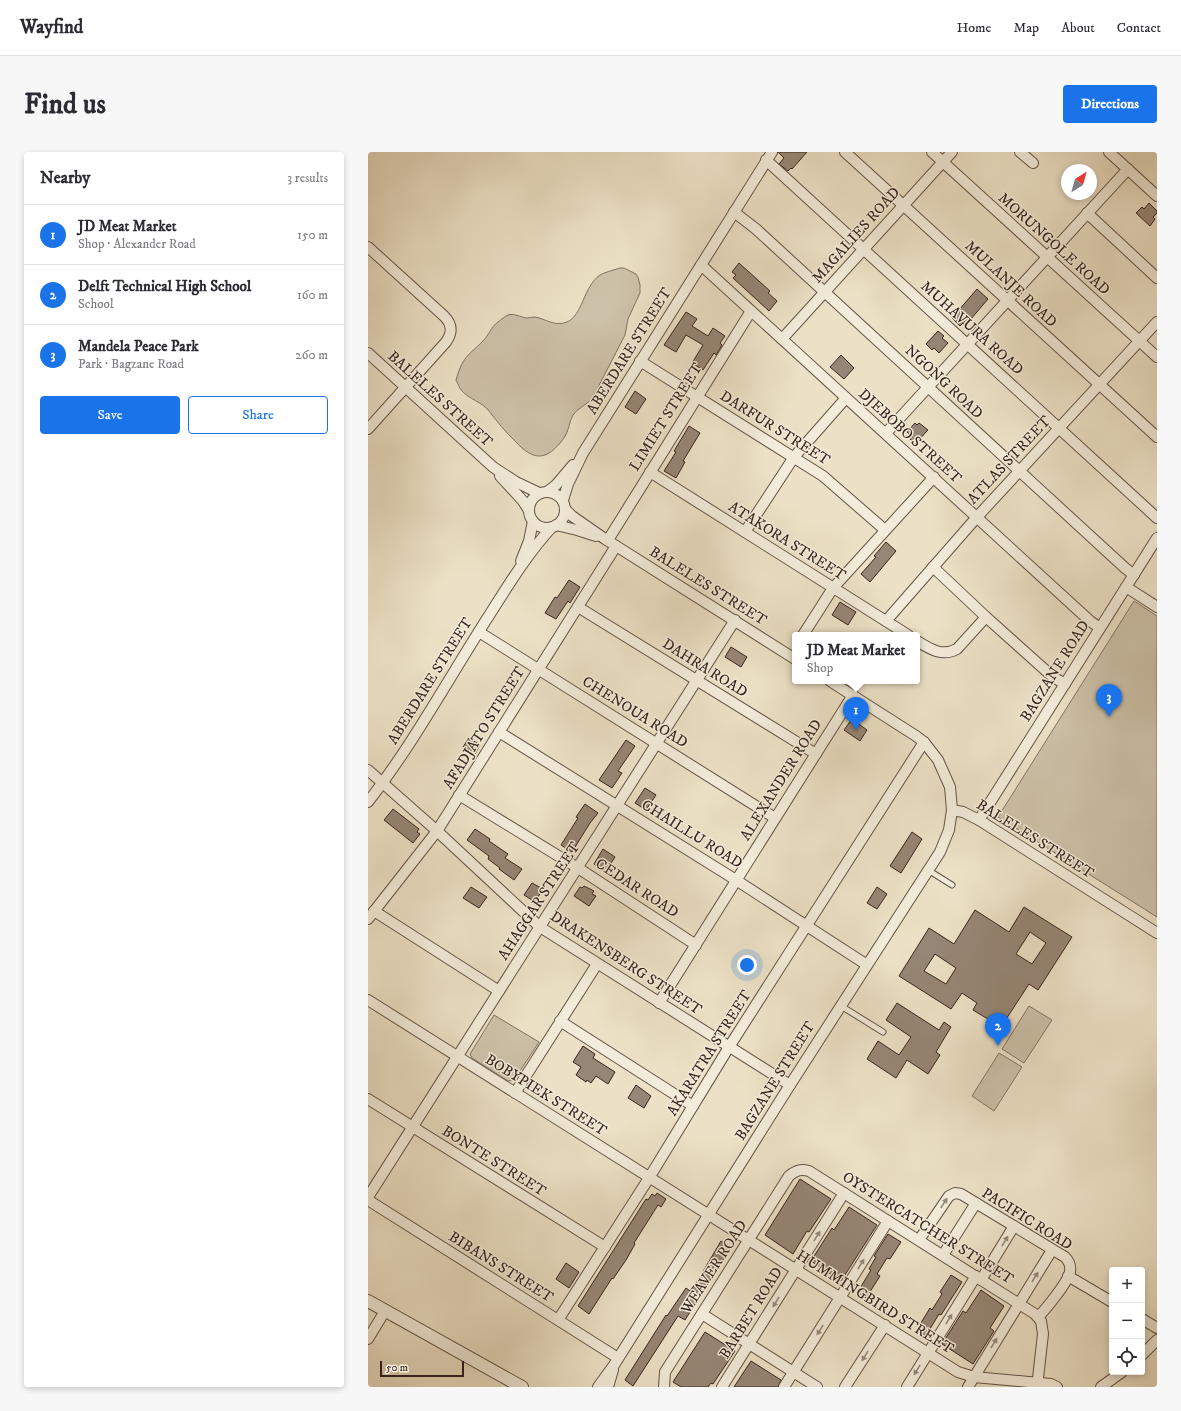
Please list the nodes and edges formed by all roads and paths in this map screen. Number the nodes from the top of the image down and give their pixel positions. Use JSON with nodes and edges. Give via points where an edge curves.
{"nodes":[{"id":1,"x":845,"y":152,"type":"edge"},
{"id":2,"x":932,"y":152,"type":"edge"},
{"id":3,"x":952,"y":152,"type":"edge"},
{"id":4,"x":1020,"y":152,"type":"edge"},
{"id":5,"x":1109,"y":152,"type":"edge"},
{"id":6,"x":769,"y":156,"type":"edge"},
{"id":7,"x":943,"y":162,"type":"junction"},
{"id":8,"x":1033,"y":163,"type":"dead end"},
{"id":9,"x":1128,"y":169,"type":"junction"},
{"id":10,"x":1157,"y":196,"type":"edge"},
{"id":11,"x":904,"y":205,"type":"junction"},
{"id":12,"x":734,"y":212,"type":"junction"},
{"id":13,"x":1087,"y":213,"type":"junction"},
{"id":14,"x":368,"y":246,"type":"edge"},
{"id":15,"x":864,"y":250,"type":"junction"},
{"id":16,"x":1046,"y":258,"type":"junction"},
{"id":17,"x":701,"y":265,"type":"junction"},
{"id":18,"x":1157,"y":278,"type":"edge"},
{"id":19,"x":825,"y":292,"type":"junction"},
{"id":20,"x":1006,"y":301,"type":"junction"},
{"id":21,"x":751,"y":311,"type":"junction"},
{"id":22,"x":1157,"y":322,"type":"edge"},
{"id":23,"x":782,"y":339,"type":"junction"},
{"id":24,"x":1139,"y":341,"type":"junction"},
{"id":25,"x":967,"y":344,"type":"junction"},
{"id":26,"x":368,"y":354,"type":"edge"},
{"id":27,"x":1157,"y":357,"type":"edge"},
{"id":28,"x":640,"y":360,"type":"junction"},
{"id":29,"x":1099,"y":384,"type":"junction"},
{"id":30,"x":927,"y":387,"type":"junction"},
{"id":31,"x":406,"y":388,"type":"junction"},
{"id":32,"x":697,"y":396,"type":"junction"},
{"id":33,"x":846,"y":398,"type":"junction"},
{"id":34,"x":368,"y":429,"type":"edge"},
{"id":35,"x":1059,"y":429,"type":"junction"},
{"id":36,"x":886,"y":433,"type":"junction"},
{"id":37,"x":1157,"y":438,"type":"edge"},
{"id":38,"x":583,"y":453,"type":"junction"},
{"id":39,"x":794,"y":457,"type":"junction"},
{"id":40,"x":492,"y":467,"type":"junction"},
{"id":41,"x":650,"y":472,"type":"junction"},
{"id":42,"x":1019,"y":472,"type":"junction"},
{"id":43,"x":934,"y":477,"type":"junction"},
{"id":44,"x":543,"y":492,"type":"junction"},
{"id":45,"x":564,"y":505,"type":"junction"},
{"id":46,"x":528,"y":509,"type":"junction"},
{"id":47,"x":977,"y":517,"type":"junction"},
{"id":48,"x":1157,"y":518,"type":"edge"},
{"id":49,"x":532,"y":521,"type":"junction"},
{"id":50,"x":554,"y":526,"type":"junction"},
{"id":51,"x":885,"y":530,"type":"junction"},
{"id":52,"x":745,"y":532,"type":"junction"},
{"id":53,"x":1157,"y":538,"type":"edge"},
{"id":54,"x":610,"y":542,"type":"junction"},
{"id":55,"x":933,"y":567,"type":"junction"},
{"id":56,"x":516,"y":574,"type":"junction"},
{"id":57,"x":1134,"y":575,"type":"junction"},
{"id":58,"x":1126,"y":587,"type":"junction"},
{"id":59,"x":833,"y":588,"type":"junction"},
{"id":60,"x":578,"y":607,"type":"junction"},
{"id":61,"x":1157,"y":607,"type":"edge"},
{"id":62,"x":986,"y":617,"type":"junction"},
{"id":63,"x":735,"y":620,"type":"junction"},
{"id":64,"x":886,"y":621,"type":"junction"},
{"id":65,"x":1100,"y":628,"type":"junction"},
{"id":66,"x":479,"y":632,"type":"junction"},
{"id":67,"x":805,"y":632,"type":"edge"},
{"id":68,"x":903,"y":632,"type":"edge"},
{"id":69,"x":920,"y":643,"type":"edge"},
{"id":70,"x":792,"y":654,"type":"edge"},
{"id":71,"x":538,"y":669,"type":"junction"},
{"id":72,"x":697,"y":681,"type":"junction"},
{"id":73,"x":835,"y":684,"type":"edge"},
{"id":74,"x":1065,"y":684,"type":"junction"},
{"id":75,"x":853,"y":695,"type":"junction"},
{"id":76,"x":499,"y":732,"type":"junction"},
{"id":77,"x":924,"y":742,"type":"junction"},
{"id":78,"x":657,"y":743,"type":"junction"},
{"id":79,"x":816,"y":754,"type":"junction"},
{"id":80,"x":368,"y":770,"type":"edge"},
{"id":81,"x":383,"y":782,"type":"junction"},
{"id":82,"x":459,"y":795,"type":"junction"},
{"id":83,"x":368,"y":802,"type":"edge"},
{"id":84,"x":618,"y":806,"type":"junction"},
{"id":85,"x":952,"y":810,"type":"junction"},
{"id":86,"x":775,"y":818,"type":"junction"},
{"id":87,"x":979,"y":820,"type":"junction"},
{"id":88,"x":437,"y":831,"type":"junction"},
{"id":89,"x":578,"y":868,"type":"junction"},
{"id":90,"x":928,"y":870,"type":"junction"},
{"id":91,"x":736,"y":880,"type":"junction"},
{"id":92,"x":952,"y":886,"type":"dead end"},
{"id":93,"x":371,"y":915,"type":"edge"},
{"id":94,"x":807,"y":926,"type":"junction"},
{"id":95,"x":540,"y":927,"type":"junction"},
{"id":96,"x":1157,"y":932,"type":"edge"},
{"id":97,"x":696,"y":945,"type":"junction"},
{"id":98,"x":597,"y":964,"type":"junction"},
{"id":99,"x":867,"y":965,"type":"junction"},
{"id":100,"x":499,"y":990,"type":"junction"},
{"id":101,"x":368,"y":1000,"type":"edge"},
{"id":102,"x":659,"y":1003,"type":"junction"},
{"id":103,"x":841,"y":1006,"type":"junction"},
{"id":104,"x":560,"y":1021,"type":"junction"},
{"id":105,"x":883,"y":1032,"type":"dead end"},
{"id":106,"x":729,"y":1047,"type":"junction"},
{"id":107,"x":458,"y":1057,"type":"junction"},
{"id":108,"x":790,"y":1085,"type":"junction"},
{"id":109,"x":515,"y":1093,"type":"junction"},
{"id":110,"x":368,"y":1099,"type":"edge"},
{"id":111,"x":693,"y":1106,"type":"junction"},
{"id":112,"x":413,"y":1128,"type":"junction"},
{"id":113,"x":800,"y":1170,"type":"joint"},
{"id":114,"x":649,"y":1178,"type":"junction"},
{"id":115,"x":844,"y":1193,"type":"junction"},
{"id":116,"x":369,"y":1194,"type":"edge"},
{"id":117,"x":976,"y":1204,"type":"junction"},
{"id":118,"x":708,"y":1215,"type":"junction"},
{"id":119,"x":888,"y":1221,"type":"junction"},
{"id":120,"x":1014,"y":1226,"type":"junction"},
{"id":121,"x":749,"y":1240,"type":"junction"},
{"id":122,"x":920,"y":1240,"type":"junction"},
{"id":123,"x":605,"y":1248,"type":"junction"},
{"id":124,"x":1052,"y":1250,"type":"junction"},
{"id":125,"x":943,"y":1255,"type":"junction"},
{"id":126,"x":796,"y":1269,"type":"junction"},
{"id":127,"x":1068,"y":1276,"type":"junction"},
{"id":128,"x":978,"y":1278,"type":"junction"},
{"id":129,"x":840,"y":1297,"type":"junction"},
{"id":130,"x":1109,"y":1300,"type":"edge"},
{"id":131,"x":368,"y":1301,"type":"edge"},
{"id":132,"x":1018,"y":1303,"type":"junction"},
{"id":133,"x":385,"y":1311,"type":"junction"},
{"id":134,"x":702,"y":1314,"type":"junction"},
{"id":135,"x":1038,"y":1316,"type":"junction"},
{"id":136,"x":558,"y":1320,"type":"junction"},
{"id":137,"x":1145,"y":1321,"type":"edge"},
{"id":138,"x":884,"y":1325,"type":"junction"},
{"id":139,"x":1157,"y":1328,"type":"edge"},
{"id":140,"x":368,"y":1339,"type":"edge"},
{"id":141,"x":1157,"y":1340,"type":"edge"},
{"id":142,"x":750,"y":1344,"type":"junction"},
{"id":143,"x":1145,"y":1351,"type":"edge"},
{"id":144,"x":928,"y":1352,"type":"junction"},
{"id":145,"x":616,"y":1361,"type":"junction"},
{"id":146,"x":793,"y":1372,"type":"junction"},
{"id":147,"x":1118,"y":1375,"type":"edge"},
{"id":148,"x":974,"y":1377,"type":"junction"},
{"id":149,"x":1002,"y":1383,"type":"edge"},
{"id":150,"x":513,"y":1384,"type":"edge"},
{"id":151,"x":1037,"y":1385,"type":"edge"},
{"id":152,"x":522,"y":1387,"type":"edge"},
{"id":153,"x":598,"y":1387,"type":"edge"},
{"id":154,"x":608,"y":1387,"type":"edge"},
{"id":155,"x":664,"y":1387,"type":"edge"},
{"id":156,"x":722,"y":1387,"type":"edge"},
{"id":157,"x":784,"y":1387,"type":"edge"},
{"id":158,"x":816,"y":1387,"type":"edge"},
{"id":159,"x":845,"y":1387,"type":"edge"},
{"id":160,"x":907,"y":1387,"type":"edge"},
{"id":161,"x":968,"y":1387,"type":"edge"},
{"id":162,"x":1057,"y":1387,"type":"edge"},
{"id":163,"x":1101,"y":1387,"type":"edge"}],
"edges":[{"from":1,"to":11,"type":"street","name":"MULANJE ROAD"},
{"from":2,"to":7,"type":"street","name":"MORUNGOLE ROAD"},
{"from":3,"to":7,"type":"street","name":"MAGALIES ROAD"},
{"from":4,"to":8,"type":"street"},
{"from":5,"to":9,"type":"street"},
{"from":6,"to":12,"type":"street","name":"ABERDARE STREET"},
{"from":6,"to":15,"type":"street","name":"MUHAVURA ROAD"},
{"from":7,"to":11,"type":"street","name":"MAGALIES ROAD"},
{"from":7,"to":16,"type":"street","name":"MORUNGOLE ROAD"},
{"from":9,"to":10,"type":"street"},
{"from":9,"to":13,"type":"street"},
{"from":11,"to":15,"type":"street","name":"MAGALIES ROAD"},
{"from":11,"to":20,"type":"street","name":"MULANJE ROAD"},
{"from":12,"to":17,"type":"street","name":"ABERDARE STREET"},
{"from":12,"to":19,"type":"street","name":"NGONG ROAD"},
{"from":13,"to":16,"type":"street"},
{"from":13,"to":18,"type":"street"},
{"from":14,"to":31,"type":"street","via":[[450,324],[449,338]]},
{"from":15,"to":19,"type":"street","name":"MAGALIES ROAD"},
{"from":15,"to":25,"type":"street","name":"MUHAVURA ROAD"},
{"from":16,"to":20,"type":"street"},
{"from":16,"to":24,"type":"street","name":"MORUNGOLE ROAD"},
{"from":17,"to":21,"type":"street","name":"DJEBOBO STREET"},
{"from":17,"to":28,"type":"street","name":"ABERDARE STREET"},
{"from":19,"to":23,"type":"street","name":"MAGALIES ROAD"},
{"from":19,"to":30,"type":"street","name":"NGONG ROAD"},
{"from":20,"to":25,"type":"street"},
{"from":20,"to":29,"type":"street","name":"MULANJE ROAD"},
{"from":21,"to":23,"type":"street","name":"DJEBOBO STREET"},
{"from":21,"to":32,"type":"street","name":"LIMIET STREET"},
{"from":22,"to":24,"type":"street","name":"ATLAS STREET"},
{"from":23,"to":33,"type":"street","name":"DJEBOBO STREET"},
{"from":24,"to":27,"type":"street","name":"MORUNGOLE ROAD"},
{"from":24,"to":29,"type":"street","name":"ATLAS STREET"},
{"from":25,"to":30,"type":"street"},
{"from":25,"to":35,"type":"street","name":"MUHAVURA ROAD"},
{"from":26,"to":31,"type":"street","name":"BALELES STREET"},
{"from":28,"to":32,"type":"street","name":"DARFUR STREET"},
{"from":28,"to":38,"type":"street","name":"ABERDARE STREET"},
{"from":29,"to":35,"type":"street","name":"ATLAS STREET"},
{"from":29,"to":37,"type":"street","name":"MULANJE ROAD"},
{"from":30,"to":36,"type":"street"},
{"from":30,"to":42,"type":"street","name":"NGONG ROAD"},
{"from":31,"to":34,"type":"street"},
{"from":31,"to":40,"type":"street","name":"BALELES STREET"},
{"from":32,"to":39,"type":"street","name":"DARFUR STREET"},
{"from":32,"to":41,"type":"street","name":"LIMIET STREET"},
{"from":33,"to":36,"type":"street","name":"DJEBOBO STREET"},
{"from":33,"to":39,"type":"street"},
{"from":35,"to":42,"type":"street","name":"ATLAS STREET"},
{"from":35,"to":48,"type":"street","name":"MUHAVURA ROAD"},
{"from":36,"to":43,"type":"street","name":"DJEBOBO STREET"},
{"from":38,"to":44,"type":"street","name":"ABERDARE STREET","via":[[561,479]]},
{"from":38,"to":45,"type":"street","name":"ABERDARE STREET","via":[[568,484]]},
{"from":39,"to":51,"type":"street","name":"DARFUR STREET","via":[[832,483]]},
{"from":39,"to":52,"type":"street"},
{"from":40,"to":44,"type":"street","name":"BALELES STREET","via":[[516,482]]},
{"from":40,"to":46,"type":"street","name":"BALELES STREET","via":[[523,500]]},
{"from":41,"to":52,"type":"street","name":"ATAKORA STREET"},
{"from":41,"to":54,"type":"street","name":"LIMIET STREET"},
{"from":42,"to":47,"type":"street","name":"ATLAS STREET"},
{"from":42,"to":57,"type":"street","name":"NGONG ROAD"},
{"from":43,"to":47,"type":"street","name":"DJEBOBO STREET"},
{"from":43,"to":51,"type":"street"},
{"from":44,"to":45,"type":"street","via":[[557,494]]},
{"from":44,"to":46,"type":"street","via":[[534,496]]},
{"from":45,"to":50,"type":"street","via":[[562,521]]},
{"from":45,"to":54,"type":"street","name":"BALELES STREET","via":[[572,516]]},
{"from":46,"to":49,"type":"street"},
{"from":47,"to":55,"type":"street","name":"ATLAS STREET"},
{"from":47,"to":65,"type":"street","name":"DJEBOBO STREET"},
{"from":49,"to":50,"type":"street","via":[[540,527]]},
{"from":49,"to":56,"type":"street","name":"ABERDARE STREET","via":[[528,545]]},
{"from":50,"to":54,"type":"street","name":"BALELES STREET","via":[[586,532]]},
{"from":50,"to":56,"type":"street","name":"ABERDARE STREET"},
{"from":51,"to":59,"type":"street"},
{"from":52,"to":59,"type":"street","name":"ATAKORA STREET"},
{"from":53,"to":57,"type":"street","name":"BAGZANE ROAD"},
{"from":54,"to":60,"type":"street","name":"AFADJATO STREET"},
{"from":54,"to":63,"type":"street","name":"BALELES STREET"},
{"from":55,"to":62,"type":"street"},
{"from":55,"to":64,"type":"street","name":"ATLAS STREET"},
{"from":56,"to":66,"type":"street","name":"ABERDARE STREET"},
{"from":57,"to":58,"type":"street","name":"BAGZANE ROAD"},
{"from":58,"to":61,"type":"street"},
{"from":58,"to":65,"type":"street","name":"BAGZANE ROAD"},
{"from":59,"to":64,"type":"street","name":"ATAKORA STREET"},
{"from":59,"to":67,"type":"street"},
{"from":60,"to":71,"type":"street","name":"AFADJATO STREET"},
{"from":60,"to":72,"type":"street","name":"DAHRA ROAD"},
{"from":62,"to":69,"type":"street","via":[[957,649],[951,652],[940,653]]},
{"from":62,"to":74,"type":"street","via":[[1053,677]]},
{"from":63,"to":70,"type":"street","name":"BALELES STREET"},
{"from":63,"to":72,"type":"street","name":"AHAGGAR STREET"},
{"from":64,"to":68,"type":"street","name":"ATAKORA STREET"},
{"from":65,"to":74,"type":"street","name":"BAGZANE ROAD"},
{"from":66,"to":71,"type":"street","name":"CHENOUA ROAD"},
{"from":66,"to":81,"type":"street","name":"ABERDARE STREET"},
{"from":71,"to":76,"type":"street","name":"AFADJATO STREET"},
{"from":71,"to":78,"type":"street","name":"CHENOUA ROAD"},
{"from":72,"to":78,"type":"street","name":"AHAGGAR STREET"},
{"from":72,"to":79,"type":"street","name":"DAHRA ROAD"},
{"from":73,"to":75,"type":"street","name":"BALELES STREET"},
{"from":74,"to":87,"type":"street","name":"BAGZANE ROAD"},
{"from":75,"to":77,"type":"street","name":"BALELES STREET"},
{"from":75,"to":79,"type":"street","name":"ALEXANDER ROAD"},
{"from":76,"to":82,"type":"street","name":"AFADJATO STREET"},
{"from":76,"to":84,"type":"street","name":"CHAILLU ROAD"},
{"from":77,"to":85,"type":"street","name":"BALELES STREET","via":[[938,760],[950,787]]},
{"from":77,"to":94,"type":"street","name":"AKARATRA STREET"},
{"from":78,"to":84,"type":"street","name":"AHAGGAR STREET"},
{"from":78,"to":86,"type":"street","name":"CHENOUA ROAD"},
{"from":79,"to":86,"type":"street","name":"ALEXANDER ROAD"},
{"from":80,"to":81,"type":"street","name":"DRAKENSBERG STREET"},
{"from":81,"to":83,"type":"street","name":"ABERDARE STREET"},
{"from":81,"to":88,"type":"street","name":"DRAKENSBERG STREET"},
{"from":82,"to":88,"type":"street","name":"AFADJATO STREET"},
{"from":82,"to":89,"type":"street","name":"CEDAR ROAD"},
{"from":84,"to":89,"type":"street","name":"AHAGGAR STREET"},
{"from":84,"to":91,"type":"street","name":"CHAILLU ROAD"},
{"from":85,"to":87,"type":"street","name":"BALELES STREET"},
{"from":85,"to":90,"type":"street","name":"BAGZANE STREET","via":[[950,830]]},
{"from":86,"to":91,"type":"street","name":"ALEXANDER ROAD"},
{"from":87,"to":96,"type":"street","name":"BALELES STREET"},
{"from":88,"to":93,"type":"street","name":"AFADJATO STREET"},
{"from":88,"to":95,"type":"street","name":"DRAKENSBERG STREET"},
{"from":89,"to":95,"type":"street","name":"AHAGGAR STREET"},
{"from":89,"to":97,"type":"street","name":"CEDAR ROAD"},
{"from":90,"to":92,"type":"lane"},
{"from":90,"to":99,"type":"street","name":"BAGZANE STREET"},
{"from":91,"to":94,"type":"street","name":"CHAILLU ROAD"},
{"from":91,"to":97,"type":"street","name":"ALEXANDER ROAD"},
{"from":93,"to":100,"type":"street"},
{"from":94,"to":99,"type":"street","name":"CHAILLU ROAD"},
{"from":94,"to":106,"type":"street","name":"AKARATRA STREET"},
{"from":95,"to":98,"type":"street","name":"DRAKENSBERG STREET"},
{"from":95,"to":100,"type":"street","name":"AHAGGAR STREET"},
{"from":97,"to":102,"type":"street","name":"ALEXANDER ROAD"},
{"from":98,"to":102,"type":"street","name":"DRAKENSBERG STREET"},
{"from":98,"to":104,"type":"street"},
{"from":99,"to":103,"type":"street","name":"BAGZANE STREET"},
{"from":100,"to":107,"type":"street","name":"AHAGGAR STREET"},
{"from":101,"to":107,"type":"street","name":"BOBYPIEK STREET"},
{"from":102,"to":106,"type":"street","name":"DRAKENSBERG STREET"},
{"from":103,"to":105,"type":"lane"},
{"from":103,"to":108,"type":"street","name":"BAGZANE STREET"},
{"from":104,"to":109,"type":"street"},
{"from":104,"to":111,"type":"street"},
{"from":106,"to":108,"type":"street","name":"DRAKENSBERG STREET"},
{"from":106,"to":111,"type":"street","name":"AKARATRA STREET"},
{"from":107,"to":109,"type":"street","name":"BOBYPIEK STREET"},
{"from":107,"to":112,"type":"street","name":"AHAGGAR STREET"},
{"from":108,"to":118,"type":"street","name":"BAGZANE STREET"},
{"from":109,"to":114,"type":"street","name":"BOBYPIEK STREET"},
{"from":110,"to":112,"type":"street","name":"BONTE STREET"},
{"from":111,"to":114,"type":"street","name":"AKARATRA STREET"},
{"from":112,"to":116,"type":"street","name":"AHAGGAR STREET"},
{"from":112,"to":123,"type":"street","name":"BONTE STREET"},
{"from":113,"to":115,"type":"street","name":"OYSTERCATCHER STREET","via":[[809,1171]]},
{"from":113,"to":121,"type":"street","name":"WEAVER ROAD","via":[[789,1176]]},
{"from":114,"to":118,"type":"street","name":"BOBYPIEK STREET"},
{"from":114,"to":123,"type":"street","name":"AKARATRA STREET"},
{"from":115,"to":119,"type":"street","name":"OYSTERCATCHER STREET"},
{"from":126,"to":115,"type":"street","name":"BARBET ROAD","one_way":true},
{"from":116,"to":136,"type":"street","name":"BIBANS STREET"},
{"from":117,"to":120,"type":"street","name":"PACIFIC ROAD"},
{"from":122,"to":117,"type":"street","name":"PACIFIC ROAD","one_way":true,"via":[[949,1196],[961,1194]]},
{"from":117,"to":125,"type":"street"},
{"from":118,"to":121,"type":"street","name":"HUMMINGBIRD STREET"},
{"from":118,"to":145,"type":"street","name":"BAGZANE STREET"},
{"from":119,"to":122,"type":"street","name":"OYSTERCATCHER STREET"},
{"from":129,"to":119,"type":"street","one_way":true},
{"from":120,"to":124,"type":"street","name":"PACIFIC ROAD"},
{"from":128,"to":120,"type":"street","one_way":true},
{"from":121,"to":126,"type":"street","name":"HUMMINGBIRD STREET"},
{"from":121,"to":134,"type":"street","name":"WEAVER ROAD"},
{"from":122,"to":125,"type":"street","name":"OYSTERCATCHER STREET"},
{"from":123,"to":136,"type":"street","name":"AKARATRA STREET"},
{"from":124,"to":127,"type":"street","name":"PACIFIC ROAD","via":[[1065,1257],[1069,1263]]},
{"from":132,"to":124,"type":"street","one_way":true},
{"from":125,"to":128,"type":"street","name":"OYSTERCATCHER STREET"},
{"from":126,"to":129,"type":"street","name":"HUMMINGBIRD STREET"},
{"from":126,"to":142,"type":"street","name":"BARBET ROAD","one_way":true},
{"from":127,"to":130,"type":"street"},
{"from":127,"to":135,"type":"street"},
{"from":128,"to":132,"type":"street","name":"OYSTERCATCHER STREET"},
{"from":144,"to":128,"type":"street","one_way":true},
{"from":129,"to":138,"type":"street","name":"HUMMINGBIRD STREET"},
{"from":129,"to":146,"type":"street","one_way":true},
{"from":131,"to":133,"type":"street"},
{"from":132,"to":135,"type":"street","name":"OYSTERCATCHER STREET"},
{"from":148,"to":132,"type":"street","one_way":true},
{"from":133,"to":140,"type":"street"},
{"from":133,"to":150,"type":"street"},
{"from":134,"to":142,"type":"street"},
{"from":134,"to":155,"type":"street","name":"WEAVER ROAD","via":[[665,1372]]},
{"from":135,"to":151,"type":"street","via":[[1043,1334]]},
{"from":136,"to":145,"type":"street","name":"BIBANS STREET"},
{"from":137,"to":139,"type":"street"},
{"from":138,"to":144,"type":"street","name":"HUMMINGBIRD STREET"},
{"from":138,"to":159,"type":"street","one_way":true},
{"from":141,"to":143,"type":"street"},
{"from":142,"to":146,"type":"street"},
{"from":142,"to":156,"type":"street","name":"BARBET ROAD"},
{"from":144,"to":148,"type":"street","name":"HUMMINGBIRD STREET","via":[[958,1372]]},
{"from":144,"to":160,"type":"street","one_way":true},
{"from":145,"to":153,"type":"street","name":"BAGZANE STREET"},
{"from":145,"to":154,"type":"street","name":"BAGZANE STREET"},
{"from":146,"to":157,"type":"street"},
{"from":146,"to":158,"type":"street"},
{"from":147,"to":163,"type":"street"},
{"from":148,"to":149,"type":"street","name":"HUMMINGBIRD STREET"},
{"from":148,"to":161,"type":"street"},
{"from":149,"to":151,"type":"street","name":"HUMMINGBIRD STREET"},
{"from":150,"to":152,"type":"street"},
{"from":151,"to":162,"type":"street","name":"HUMMINGBIRD STREET","via":[[1051,1384]]}]}
